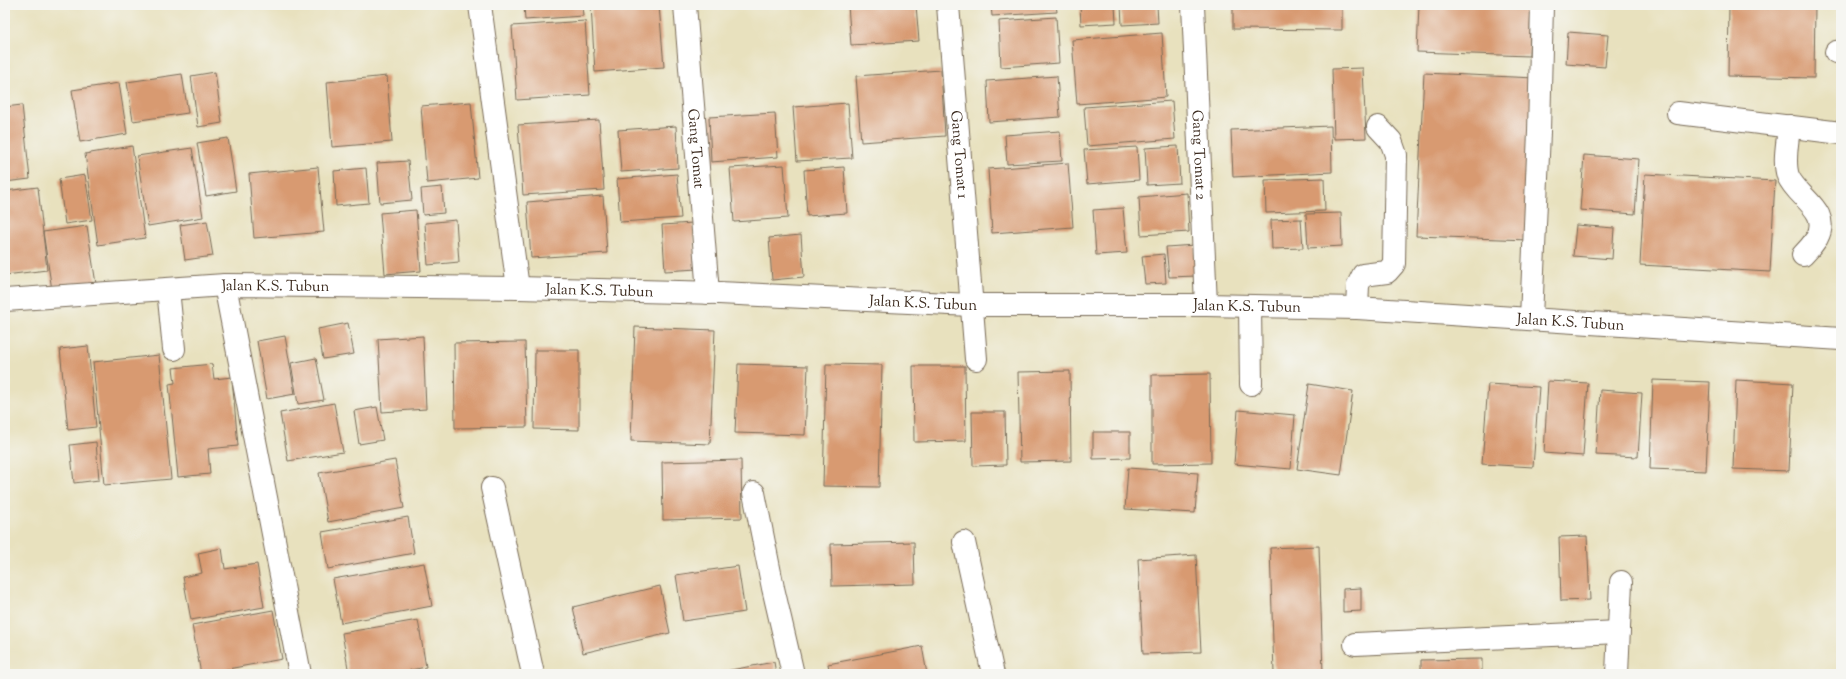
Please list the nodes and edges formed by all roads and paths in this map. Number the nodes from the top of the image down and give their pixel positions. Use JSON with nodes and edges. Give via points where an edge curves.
{"nodes":[{"id":1,"x":480,"y":5,"type":"edge"},
{"id":2,"x":685,"y":5,"type":"edge"},
{"id":3,"x":948,"y":5,"type":"edge"},
{"id":4,"x":1192,"y":5,"type":"edge"},
{"id":5,"x":1542,"y":5,"type":"edge"},
{"id":6,"x":1678,"y":113,"type":"dead end"},
{"id":7,"x":1789,"y":126,"type":"junction"},
{"id":8,"x":1378,"y":127,"type":"dead end"},
{"id":9,"x":1841,"y":133,"type":"edge"},
{"id":10,"x":1804,"y":255,"type":"dead end"},
{"id":11,"x":225,"y":285,"type":"junction"},
{"id":12,"x":518,"y":288,"type":"junction"},
{"id":13,"x":168,"y":289,"type":"junction"},
{"id":14,"x":708,"y":293,"type":"junction"},
{"id":15,"x":5,"y":300,"type":"edge"},
{"id":16,"x":971,"y":305,"type":"junction"},
{"id":17,"x":1206,"y":305,"type":"junction"},
{"id":18,"x":1250,"y":306,"type":"junction"},
{"id":19,"x":1357,"y":308,"type":"junction"},
{"id":20,"x":1531,"y":318,"type":"junction"},
{"id":21,"x":1841,"y":339,"type":"edge"},
{"id":22,"x":174,"y":349,"type":"dead end"},
{"id":23,"x":976,"y":359,"type":"dead end"},
{"id":24,"x":1251,"y":384,"type":"dead end"},
{"id":25,"x":492,"y":488,"type":"dead end"},
{"id":26,"x":754,"y":493,"type":"dead end"},
{"id":27,"x":964,"y":542,"type":"dead end"},
{"id":28,"x":1621,"y":582,"type":"dead end"},
{"id":29,"x":1619,"y":632,"type":"junction"},
{"id":30,"x":1355,"y":644,"type":"dead end"},
{"id":31,"x":300,"y":674,"type":"edge"},
{"id":32,"x":533,"y":674,"type":"edge"},
{"id":33,"x":793,"y":674,"type":"edge"},
{"id":34,"x":993,"y":674,"type":"edge"},
{"id":35,"x":1617,"y":674,"type":"edge"}],
"edges":[{"from":1,"to":12,"type":"street"},
{"from":2,"to":14,"type":"street","name":"Gang Tomat"},
{"from":3,"to":16,"type":"street","name":"Gang Tomat 1"},
{"from":4,"to":17,"type":"street","name":"Gang Tomat 2"},
{"from":5,"to":20,"type":"street"},
{"from":6,"to":7,"type":"street"},
{"from":7,"to":9,"type":"street"},
{"from":7,"to":10,"type":"street","via":[[1786,160],[1788,175],[1794,187],[1818,210],[1821,225],[1817,238]]},
{"from":8,"to":19,"type":"street","via":[[1391,141],[1396,155],[1394,264],[1387,272],[1364,275],[1358,285]]},
{"from":11,"to":12,"type":"street","name":"Jalan K.S. Tubun"},
{"from":11,"to":13,"type":"street","name":"Jalan K.S. Tubun"},
{"from":11,"to":31,"type":"street"},
{"from":12,"to":14,"type":"street","name":"Jalan K.S. Tubun"},
{"from":13,"to":15,"type":"street","name":"Jalan K.S. Tubun"},
{"from":13,"to":22,"type":"street"},
{"from":14,"to":16,"type":"street","name":"Jalan K.S. Tubun"},
{"from":16,"to":17,"type":"street","name":"Jalan K.S. Tubun"},
{"from":16,"to":23,"type":"street","name":"Gang Tomat 1"},
{"from":17,"to":18,"type":"street","name":"Jalan K.S. Tubun"},
{"from":18,"to":19,"type":"street","name":"Jalan K.S. Tubun"},
{"from":18,"to":24,"type":"street"},
{"from":19,"to":20,"type":"street","name":"Jalan K.S. Tubun"},
{"from":20,"to":21,"type":"street","name":"Jalan K.S. Tubun"},
{"from":25,"to":32,"type":"street"},
{"from":26,"to":33,"type":"street","via":[[772,588]]},
{"from":27,"to":34,"type":"street"},
{"from":28,"to":29,"type":"street"},
{"from":29,"to":30,"type":"street"},
{"from":29,"to":35,"type":"street"}]}
